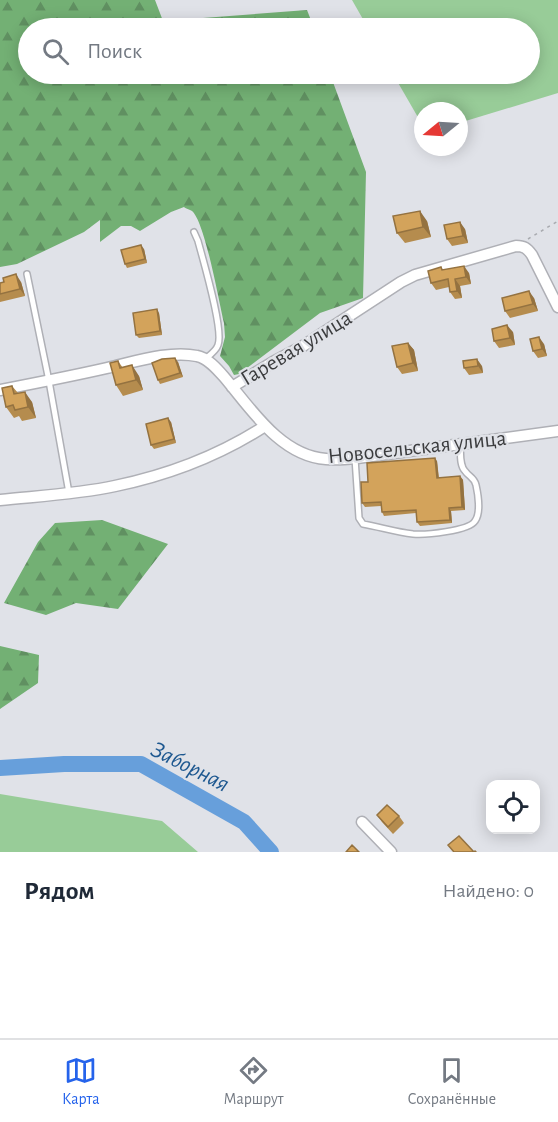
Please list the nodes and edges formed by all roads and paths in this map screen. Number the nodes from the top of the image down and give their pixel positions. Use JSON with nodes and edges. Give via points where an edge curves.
{"nodes":[{"id":1,"x":558,"y":221,"type":"edge"},
{"id":2,"x":194,"y":232,"type":"dead end"},
{"id":3,"x":516,"y":246,"type":"junction"},
{"id":4,"x":27,"y":274,"type":"dead end"},
{"id":5,"x":558,"y":307,"type":"edge"},
{"id":6,"x":205,"y":359,"type":"junction"},
{"id":7,"x":49,"y":381,"type":"junction"},
{"id":8,"x":232,"y":387,"type":"junction"},
{"id":9,"x":0,"y":390,"type":"edge"},
{"id":10,"x":265,"y":426,"type":"junction"},
{"id":11,"x":558,"y":431,"type":"edge"},
{"id":12,"x":460,"y":444,"type":"junction"},
{"id":13,"x":355,"y":458,"type":"junction"},
{"id":14,"x":69,"y":493,"type":"junction"},
{"id":15,"x":0,"y":500,"type":"edge"},
{"id":16,"x":362,"y":822,"type":"dead end"},
{"id":17,"x":391,"y":852,"type":"edge"}],
"edges":[{"from":1,"to":3,"type":"path"},
{"from":2,"to":6,"type":"lane","via":[[219,326],[219,344]]},
{"from":3,"to":5,"type":"street","via":[[523,246],[532,255]]},
{"from":3,"to":8,"type":"street","name":"Гаревая улица","via":[[408,278]]},
{"from":4,"to":7,"type":"lane"},
{"from":6,"to":7,"type":"street","name":"Гаревая улица","via":[[187,355],[160,357]]},
{"from":6,"to":8,"type":"street","name":"Гаревая улица"},
{"from":7,"to":9,"type":"street","name":"Гаревая улица"},
{"from":7,"to":14,"type":"lane"},
{"from":8,"to":10,"type":"street","name":"Новосельская улица"},
{"from":10,"to":13,"type":"street","name":"Новосельская улица","via":[[287,444],[312,456]]},
{"from":10,"to":14,"type":"street","via":[[190,464],[115,486]]},
{"from":11,"to":12,"type":"street","name":"Новосельская улица"},
{"from":12,"to":13,"type":"street","name":"Новосельская улица"},
{"from":12,"to":13,"type":"lane","via":[[462,466],[475,481],[478,508],[476,521],[462,530],[416,534],[363,524],[359,518]]},
{"from":14,"to":15,"type":"street"},
{"from":16,"to":17,"type":"street"}]}
